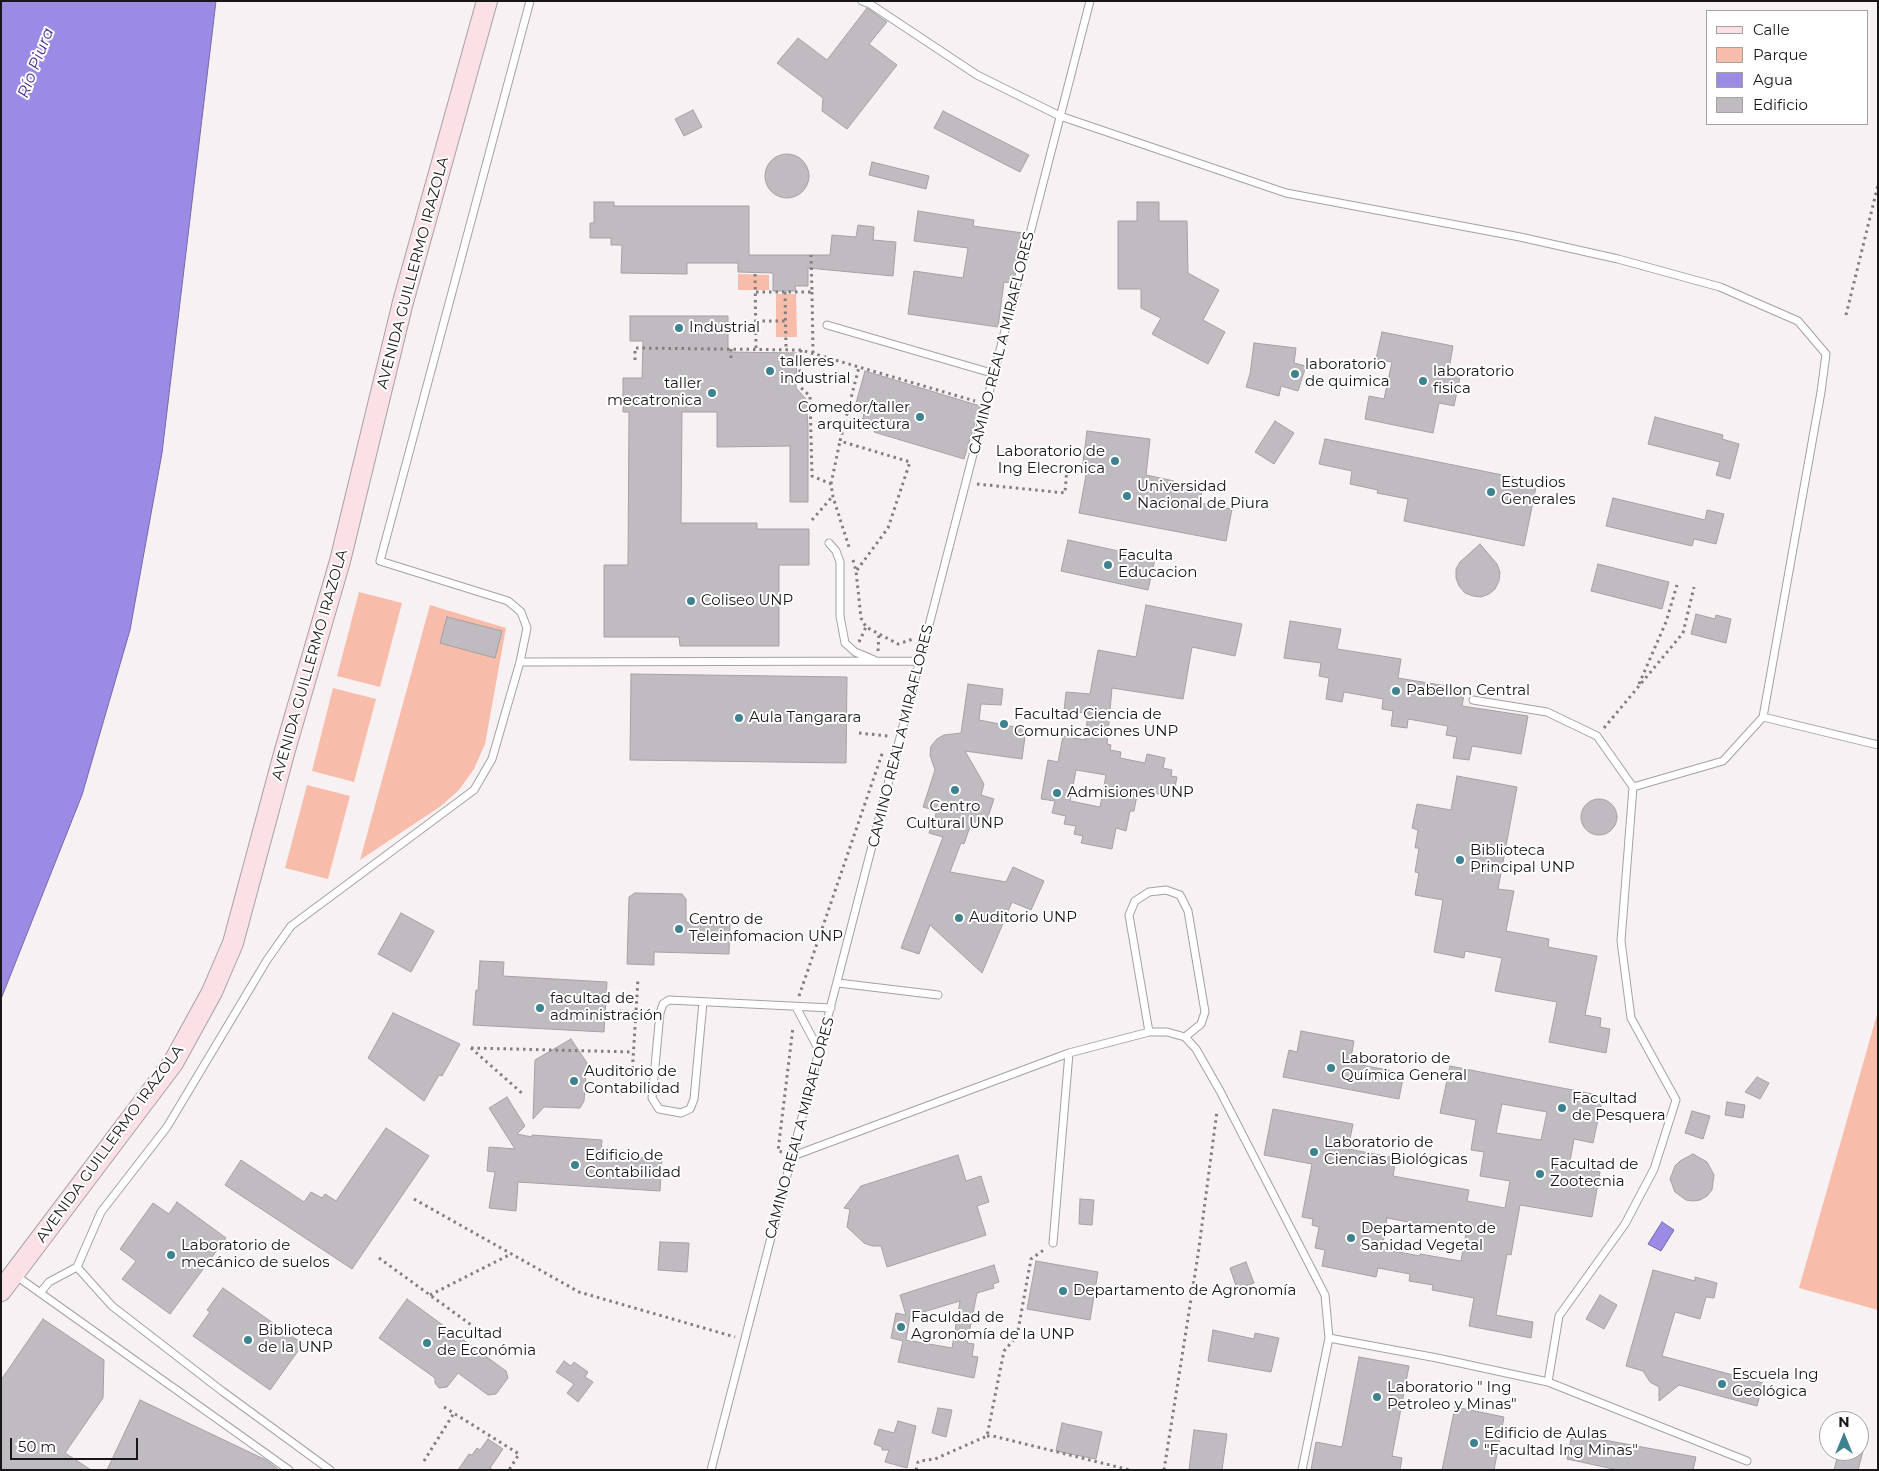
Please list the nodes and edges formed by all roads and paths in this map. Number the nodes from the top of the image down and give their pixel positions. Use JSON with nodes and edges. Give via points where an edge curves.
{"nodes":[{"id":1,"x":487,"y":1,"type":"edge"},
{"id":2,"x":530,"y":1,"type":"edge"},
{"id":3,"x":862,"y":1,"type":"edge"},
{"id":4,"x":1090,"y":1,"type":"edge"},
{"id":5,"x":1060,"y":116,"type":"junction"},
{"id":6,"x":1878,"y":185,"type":"edge"},
{"id":7,"x":811,"y":255,"type":"dead end"},
{"id":8,"x":755,"y":274,"type":"dead end"},
{"id":9,"x":756,"y":292,"type":"junction"},
{"id":10,"x":786,"y":292,"type":"junction"},
{"id":11,"x":812,"y":292,"type":"junction"},
{"id":12,"x":1846,"y":315,"type":"dead end"},
{"id":13,"x":756,"y":321,"type":"junction"},
{"id":14,"x":786,"y":321,"type":"junction"},
{"id":15,"x":828,"y":325,"type":"dead end"},
{"id":16,"x":731,"y":349,"type":"junction"},
{"id":17,"x":756,"y":349,"type":"junction"},
{"id":18,"x":786,"y":349,"type":"junction"},
{"id":19,"x":800,"y":350,"type":"junction"},
{"id":20,"x":813,"y":353,"type":"junction"},
{"id":21,"x":731,"y":359,"type":"dead end"},
{"id":22,"x":635,"y":360,"type":"dead end"},
{"id":23,"x":859,"y":367,"type":"junction"},
{"id":24,"x":995,"y":374,"type":"junction"},
{"id":25,"x":982,"y":403,"type":"dead end"},
{"id":26,"x":840,"y":441,"type":"junction"},
{"id":27,"x":1067,"y":467,"type":"dead end"},
{"id":28,"x":967,"y":483,"type":"junction"},
{"id":29,"x":831,"y":484,"type":"junction"},
{"id":30,"x":833,"y":497,"type":"junction"},
{"id":31,"x":812,"y":520,"type":"dead end"},
{"id":32,"x":829,"y":543,"type":"dead end"},
{"id":33,"x":856,"y":570,"type":"junction"},
{"id":34,"x":1677,"y":585,"type":"dead end"},
{"id":35,"x":1694,"y":587,"type":"dead end"},
{"id":36,"x":920,"y":637,"type":"dead end"},
{"id":37,"x":921,"y":661,"type":"junction"},
{"id":38,"x":520,"y":662,"type":"junction"},
{"id":39,"x":877,"y":662,"type":"junction"},
{"id":40,"x":1638,"y":688,"type":"junction"},
{"id":41,"x":1473,"y":700,"type":"dead end"},
{"id":42,"x":1763,"y":717,"type":"junction"},
{"id":43,"x":859,"y":733,"type":"dead end"},
{"id":44,"x":1597,"y":736,"type":"junction"},
{"id":45,"x":1878,"y":745,"type":"edge"},
{"id":46,"x":1632,"y":787,"type":"junction"},
{"id":47,"x":638,"y":979,"type":"dead end"},
{"id":48,"x":838,"y":982,"type":"junction"},
{"id":49,"x":938,"y":995,"type":"dead end"},
{"id":50,"x":703,"y":1002,"type":"junction"},
{"id":51,"x":796,"y":1007,"type":"junction"},
{"id":52,"x":831,"y":1008,"type":"junction"},
{"id":53,"x":613,"y":1011,"type":"dead end"},
{"id":54,"x":636,"y":1012,"type":"junction"},
{"id":55,"x":660,"y":1013,"type":"junction"},
{"id":56,"x":1149,"y":1032,"type":"junction"},
{"id":57,"x":1185,"y":1037,"type":"junction"},
{"id":58,"x":633,"y":1052,"type":"junction"},
{"id":59,"x":820,"y":1052,"type":"junction"},
{"id":60,"x":1069,"y":1053,"type":"junction"},
{"id":61,"x":632,"y":1075,"type":"dead end"},
{"id":62,"x":1220,"y":1091,"type":"junction"},
{"id":63,"x":524,"y":1095,"type":"dead end"},
{"id":64,"x":793,"y":1156,"type":"junction"},
{"id":65,"x":414,"y":1199,"type":"dead end"},
{"id":66,"x":1053,"y":1244,"type":"joint"},
{"id":67,"x":511,"y":1254,"type":"junction"},
{"id":68,"x":379,"y":1258,"type":"dead end"},
{"id":69,"x":77,"y":1267,"type":"junction"},
{"id":70,"x":15,"y":1275,"type":"junction"},
{"id":71,"x":1,"y":1291,"type":"edge"},
{"id":72,"x":40,"y":1293,"type":"junction"},
{"id":73,"x":430,"y":1295,"type":"junction"},
{"id":74,"x":1,"y":1300,"type":"edge"},
{"id":75,"x":474,"y":1327,"type":"dead end"},
{"id":76,"x":1329,"y":1338,"type":"junction"},
{"id":77,"x":744,"y":1339,"type":"junction"},
{"id":78,"x":1548,"y":1382,"type":"junction"},
{"id":79,"x":444,"y":1407,"type":"dead end"},
{"id":80,"x":454,"y":1413,"type":"junction"},
{"id":81,"x":987,"y":1436,"type":"junction"},
{"id":82,"x":424,"y":1461,"type":"dead end"},
{"id":83,"x":1747,"y":1461,"type":"dead end"},
{"id":84,"x":289,"y":1470,"type":"edge"},
{"id":85,"x":330,"y":1470,"type":"edge"},
{"id":86,"x":509,"y":1470,"type":"edge"},
{"id":87,"x":711,"y":1470,"type":"edge"},
{"id":88,"x":916,"y":1470,"type":"edge"},
{"id":89,"x":1130,"y":1470,"type":"edge"},
{"id":90,"x":1164,"y":1470,"type":"edge"},
{"id":91,"x":1302,"y":1470,"type":"edge"}],
"edges":[{"from":1,"to":70,"type":"main road","name":"AVENIDA GUILLERMO IRAZOLA","via":[[403,302],[340,561],[233,943],[212,992],[173,1063]]},
{"from":2,"to":38,"type":"lane","via":[[380,561],[508,601],[521,612],[527,628]]},
{"from":3,"to":5,"type":"lane","via":[[977,75]]},
{"from":4,"to":5,"type":"lane","name":"CAMINO REAL A MIRAFLORES"},
{"from":5,"to":24,"type":"lane","name":"CAMINO REAL A MIRAFLORES"},
{"from":5,"to":42,"type":"lane","via":[[1286,193],[1618,259],[1720,287],[1798,321],[1826,354]]},
{"from":6,"to":12,"type":"path"},
{"from":7,"to":11,"type":"path"},
{"from":8,"to":9,"type":"path"},
{"from":9,"to":10,"type":"path"},
{"from":9,"to":13,"type":"path"},
{"from":10,"to":11,"type":"path"},
{"from":10,"to":14,"type":"path"},
{"from":11,"to":20,"type":"path"},
{"from":13,"to":14,"type":"path"},
{"from":13,"to":17,"type":"path"},
{"from":14,"to":18,"type":"path"},
{"from":15,"to":24,"type":"lane"},
{"from":16,"to":17,"type":"path"},
{"from":16,"to":21,"type":"path"},
{"from":16,"to":22,"type":"path","via":[[636,348]]},
{"from":17,"to":18,"type":"path"},
{"from":18,"to":19,"type":"path"},
{"from":19,"to":20,"type":"path"},
{"from":19,"to":29,"type":"path","via":[[799,386],[810,396],[812,476]]},
{"from":20,"to":23,"type":"path"},
{"from":23,"to":25,"type":"path"},
{"from":23,"to":26,"type":"path"},
{"from":24,"to":28,"type":"lane","name":"CAMINO REAL A MIRAFLORES"},
{"from":26,"to":29,"type":"path"},
{"from":26,"to":33,"type":"path","via":[[910,462],[888,528]]},
{"from":27,"to":28,"type":"path","via":[[1065,494]]},
{"from":28,"to":37,"type":"lane","name":"CAMINO REAL A MIRAFLORES"},
{"from":29,"to":30,"type":"path"},
{"from":30,"to":31,"type":"path"},
{"from":30,"to":33,"type":"path"},
{"from":32,"to":39,"type":"lane","via":[[840,562],[840,616],[845,643],[855,652]]},
{"from":33,"to":36,"type":"path","via":[[861,618],[866,627],[898,644]]},
{"from":34,"to":40,"type":"path","via":[[1666,622]]},
{"from":35,"to":40,"type":"path","via":[[1683,634]]},
{"from":37,"to":39,"type":"lane"},
{"from":37,"to":48,"type":"lane","name":"CAMINO REAL A MIRAFLORES"},
{"from":38,"to":39,"type":"lane"},
{"from":38,"to":69,"type":"lane","via":[[492,759],[474,790],[291,926],[267,960],[167,1127],[101,1212]]},
{"from":40,"to":44,"type":"path"},
{"from":41,"to":44,"type":"lane","via":[[1547,712]]},
{"from":42,"to":45,"type":"lane"},
{"from":42,"to":46,"type":"lane","via":[[1723,761]]},
{"from":43,"to":51,"type":"path","via":[[888,735]]},
{"from":44,"to":46,"type":"lane"},
{"from":46,"to":78,"type":"lane","via":[[1621,941],[1631,1018],[1676,1100],[1654,1169],[1630,1216],[1559,1316]]},
{"from":47,"to":54,"type":"path"},
{"from":48,"to":49,"type":"lane"},
{"from":48,"to":52,"type":"lane","name":"CAMINO REAL A MIRAFLORES"},
{"from":50,"to":51,"type":"lane"},
{"from":50,"to":55,"type":"lane","via":[[669,1000],[663,1004]]},
{"from":50,"to":55,"type":"lane","via":[[694,1099],[690,1109],[682,1113],[659,1110],[652,1098]]},
{"from":51,"to":52,"type":"lane"},
{"from":51,"to":59,"type":"lane"},
{"from":51,"to":64,"type":"path","via":[[778,1151]]},
{"from":52,"to":59,"type":"lane","name":"CAMINO REAL A MIRAFLORES"},
{"from":53,"to":54,"type":"path"},
{"from":54,"to":55,"type":"path"},
{"from":54,"to":58,"type":"path"},
{"from":56,"to":57,"type":"lane"},
{"from":56,"to":57,"type":"lane","via":[[1129,915],[1135,901],[1149,892],[1166,890],[1180,895],[1188,911],[1205,1012],[1201,1024]]},
{"from":56,"to":60,"type":"lane"},
{"from":57,"to":62,"type":"lane","via":[[1196,1049]]},
{"from":58,"to":61,"type":"path"},
{"from":58,"to":63,"type":"path","via":[[471,1048]]},
{"from":59,"to":64,"type":"lane","name":"CAMINO REAL A MIRAFLORES"},
{"from":60,"to":64,"type":"lane"},
{"from":60,"to":66,"type":"lane"},
{"from":62,"to":76,"type":"lane","via":[[1325,1295]]},
{"from":62,"to":90,"type":"path"},
{"from":64,"to":77,"type":"lane","name":"CAMINO REAL A MIRAFLORES"},
{"from":65,"to":67,"type":"path"},
{"from":66,"to":81,"type":"path","via":[[1031,1259],[1017,1336],[1004,1351]]},
{"from":67,"to":73,"type":"path"},
{"from":67,"to":77,"type":"path","via":[[579,1292]]},
{"from":68,"to":73,"type":"path"},
{"from":69,"to":72,"type":"lane","via":[[49,1282]]},
{"from":69,"to":85,"type":"lane","via":[[112,1306]]},
{"from":70,"to":71,"type":"main road","name":"AVENIDA GUILLERMO IRAZOLA"},
{"from":70,"to":72,"type":"lane"},
{"from":70,"to":74,"type":"main road","name":"AVENIDA GUILLERMO IRAZOLA"},
{"from":72,"to":84,"type":"lane"},
{"from":73,"to":75,"type":"path"},
{"from":76,"to":78,"type":"lane"},
{"from":76,"to":91,"type":"lane"},
{"from":77,"to":87,"type":"lane","name":"CAMINO REAL A MIRAFLORES"},
{"from":78,"to":83,"type":"lane"},
{"from":79,"to":80,"type":"path"},
{"from":80,"to":82,"type":"path"},
{"from":80,"to":86,"type":"path","via":[[519,1454]]},
{"from":81,"to":88,"type":"path","via":[[935,1459],[920,1460]]},
{"from":81,"to":89,"type":"path"}]}
